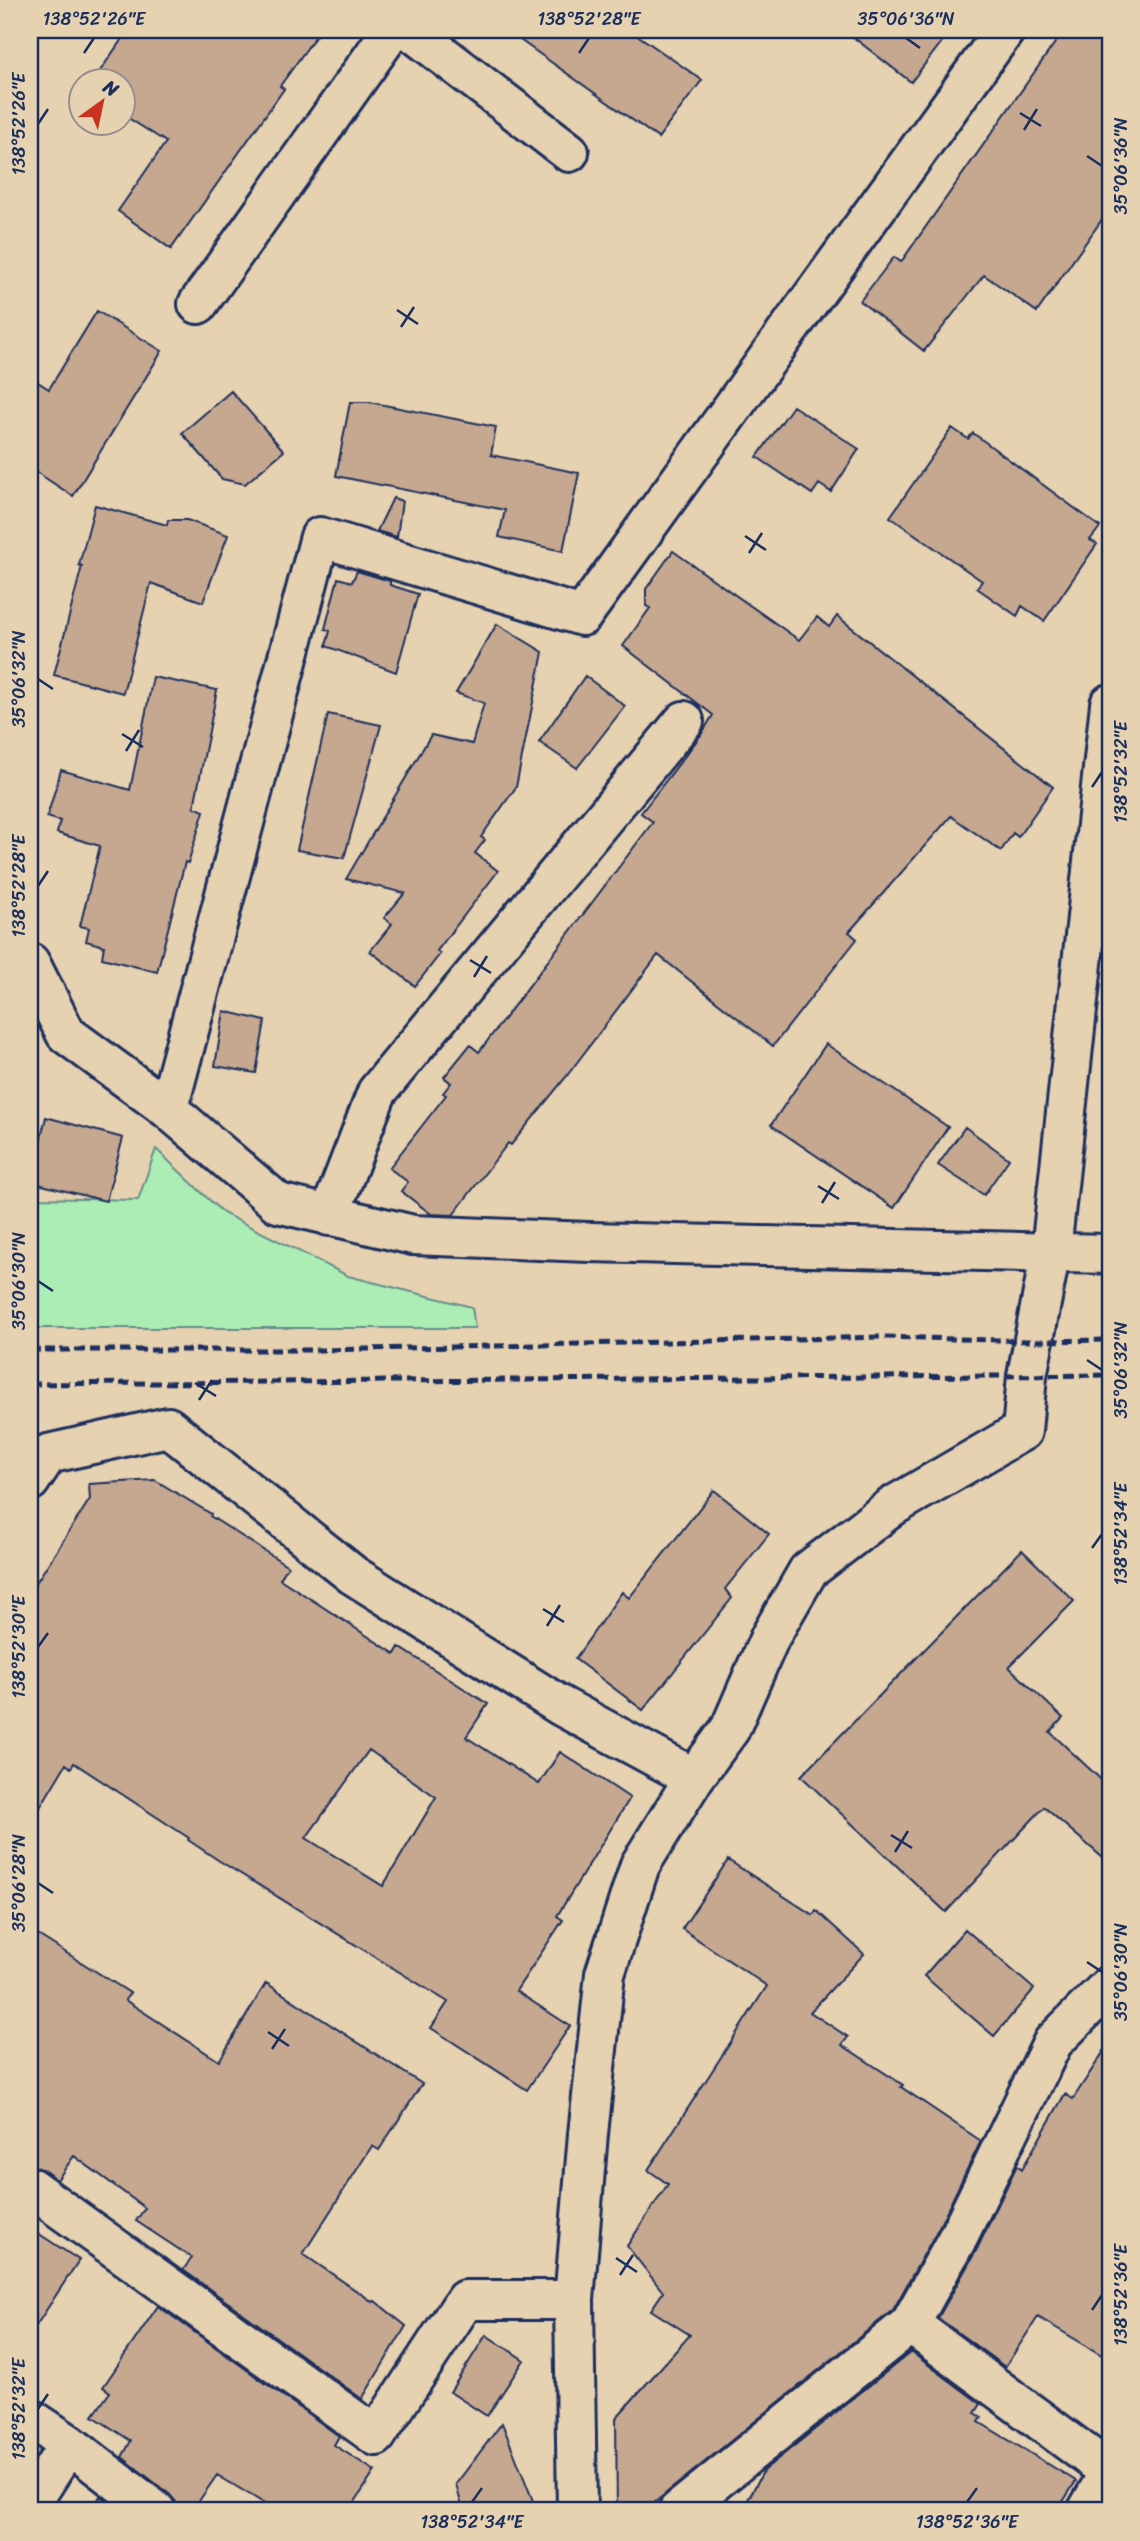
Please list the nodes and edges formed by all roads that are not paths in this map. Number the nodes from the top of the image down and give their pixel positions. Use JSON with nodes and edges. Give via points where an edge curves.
{"nodes":[{"id":1,"x":392,"y":30,"type":"edge"},
{"id":2,"x":410,"y":30,"type":"edge"},
{"id":3,"x":1005,"y":30,"type":"edge"},
{"id":4,"x":569,"y":152,"type":"dead end"},
{"id":5,"x":198,"y":304,"type":"dead end"},
{"id":6,"x":1110,"y":704,"type":"edge"},
{"id":7,"x":684,"y":721,"type":"dead end"},
{"id":8,"x":30,"y":963,"type":"edge"},
{"id":9,"x":168,"y":1109,"type":"junction"},
{"id":10,"x":329,"y":1216,"type":"junction"},
{"id":11,"x":1051,"y":1251,"type":"junction"},
{"id":12,"x":1110,"y":1254,"type":"edge"},
{"id":13,"x":30,"y":1481,"type":"edge"},
{"id":14,"x":694,"y":1778,"type":"junction"},
{"id":15,"x":1110,"y":1985,"type":"edge"},
{"id":16,"x":30,"y":2187,"type":"edge"},
{"id":17,"x":574,"y":2300,"type":"junction"},
{"id":18,"x":910,"y":2324,"type":"junction"},
{"id":19,"x":30,"y":2418,"type":"edge"},
{"id":20,"x":68,"y":2444,"type":"junction"},
{"id":21,"x":1110,"y":2471,"type":"edge"},
{"id":22,"x":30,"y":2505,"type":"edge"},
{"id":23,"x":156,"y":2511,"type":"edge"},
{"id":24,"x":577,"y":2511,"type":"edge"},
{"id":25,"x":678,"y":2511,"type":"edge"},
{"id":26,"x":1087,"y":2511,"type":"edge"}],
"edges":[{"from":1,"to":5,"type":"street"},
{"from":2,"to":4,"type":"street"},
{"from":3,"to":9,"type":"street","via":[[582,616],[320,537]]},
{"from":6,"to":11,"type":"street"},
{"from":7,"to":10,"type":"street","via":[[377,1092]]},
{"from":8,"to":9,"type":"street","via":[[66,1034]]},
{"from":9,"to":10,"type":"street","via":[[278,1203]]},
{"from":10,"to":11,"type":"street","via":[[413,1235]]},
{"from":11,"to":12,"type":"street"},
{"from":11,"to":14,"type":"street","via":[[1027,1376],[1022,1431],[893,1506],[808,1571],[770,1637],[730,1728]]},
{"from":13,"to":14,"type":"street","via":[[48,1454],[168,1427],[353,1575],[561,1706]]},
{"from":14,"to":17,"type":"street","via":[[640,1865],[606,1974]]},
{"from":15,"to":18,"type":"street","via":[[1053,2042]]},
{"from":16,"to":17,"type":"street","via":[[376,2436],[465,2300]]},
{"from":17,"to":24,"type":"street"},
{"from":18,"to":21,"type":"street"},
{"from":18,"to":25,"type":"street"},
{"from":19,"to":20,"type":"street"},
{"from":20,"to":22,"type":"street"},
{"from":20,"to":23,"type":"street"},
{"from":21,"to":26,"type":"street"}]}
